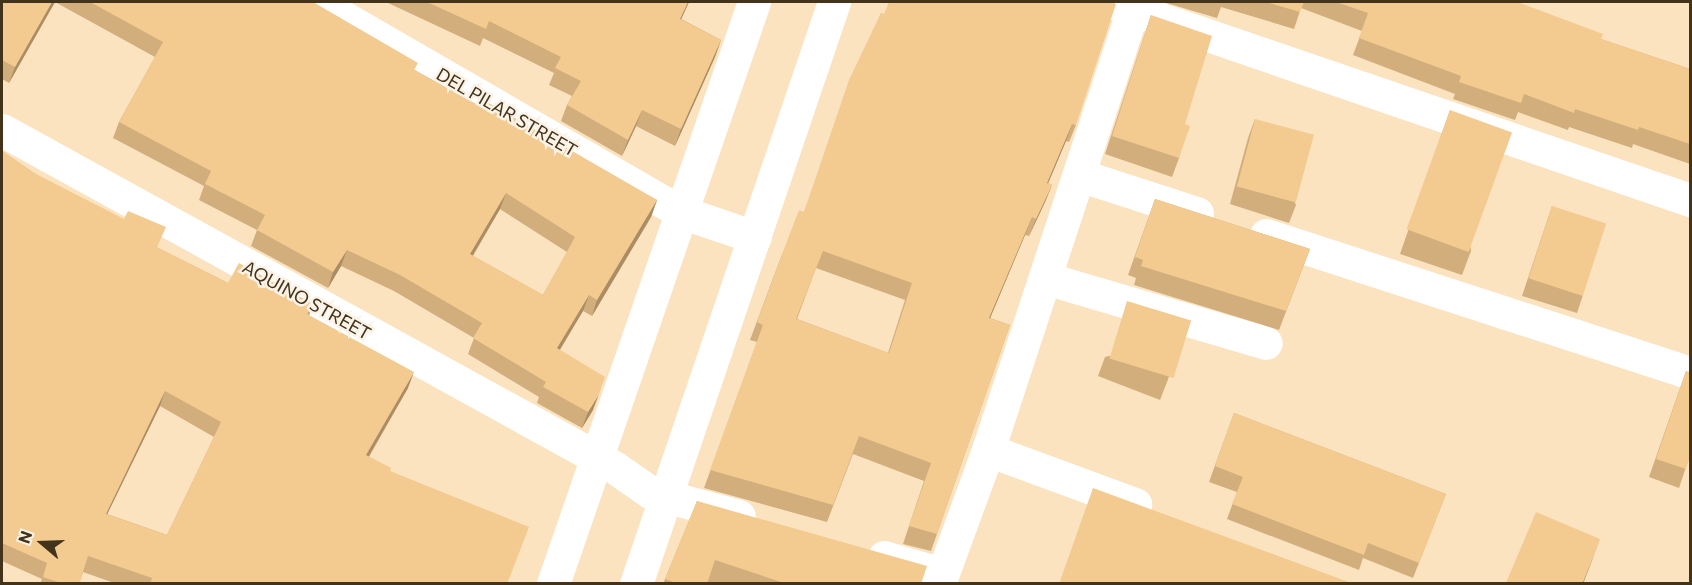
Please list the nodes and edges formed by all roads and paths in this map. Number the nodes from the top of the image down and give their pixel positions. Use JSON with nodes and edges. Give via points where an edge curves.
{"nodes":[{"id":1,"x":318,"y":2,"type":"edge"},
{"id":2,"x":754,"y":2,"type":"edge"},
{"id":3,"x":834,"y":2,"type":"edge"},
{"id":4,"x":1122,"y":5,"type":"edge"},
{"id":5,"x":2,"y":130,"type":"edge"},
{"id":6,"x":1079,"y":175,"type":"junction"},
{"id":7,"x":1690,"y":200,"type":"edge"},
{"id":8,"x":689,"y":216,"type":"junction"},
{"id":9,"x":749,"y":236,"type":"junction"},
{"id":10,"x":1045,"y":278,"type":"junction"},
{"id":11,"x":1266,"y":343,"type":"dead end"},
{"id":12,"x":1690,"y":373,"type":"edge"},
{"id":13,"x":988,"y":450,"type":"junction"},
{"id":14,"x":606,"y":465,"type":"junction"},
{"id":15,"x":657,"y":494,"type":"junction"},
{"id":16,"x":1167,"y":517,"type":"edge"},
{"id":17,"x":768,"y":524,"type":"edge"},
{"id":18,"x":856,"y":549,"type":"edge"},
{"id":19,"x":940,"y":579,"type":"edge"},
{"id":20,"x":553,"y":584,"type":"edge"},
{"id":21,"x":636,"y":584,"type":"edge"}],
"edges":[{"from":1,"to":8,"type":"street","name":"DEL PILAR STREET"},
{"from":2,"to":8,"type":"street"},
{"from":3,"to":9,"type":"street"},
{"from":4,"to":6,"type":"street"},
{"from":4,"to":7,"type":"street"},
{"from":5,"to":14,"type":"street","name":"AQUINO STREET"},
{"from":6,"to":10,"type":"street"},
{"from":6,"to":12,"type":"street"},
{"from":8,"to":9,"type":"street","name":"DEL PILAR STREET"},
{"from":8,"to":14,"type":"street"},
{"from":9,"to":15,"type":"street"},
{"from":10,"to":11,"type":"street"},
{"from":10,"to":13,"type":"street"},
{"from":13,"to":16,"type":"street"},
{"from":13,"to":19,"type":"street"},
{"from":14,"to":15,"type":"street","name":"AQUINO STREET"},
{"from":14,"to":20,"type":"street"},
{"from":15,"to":17,"type":"street"},
{"from":15,"to":21,"type":"street"},
{"from":18,"to":19,"type":"street"}]}
